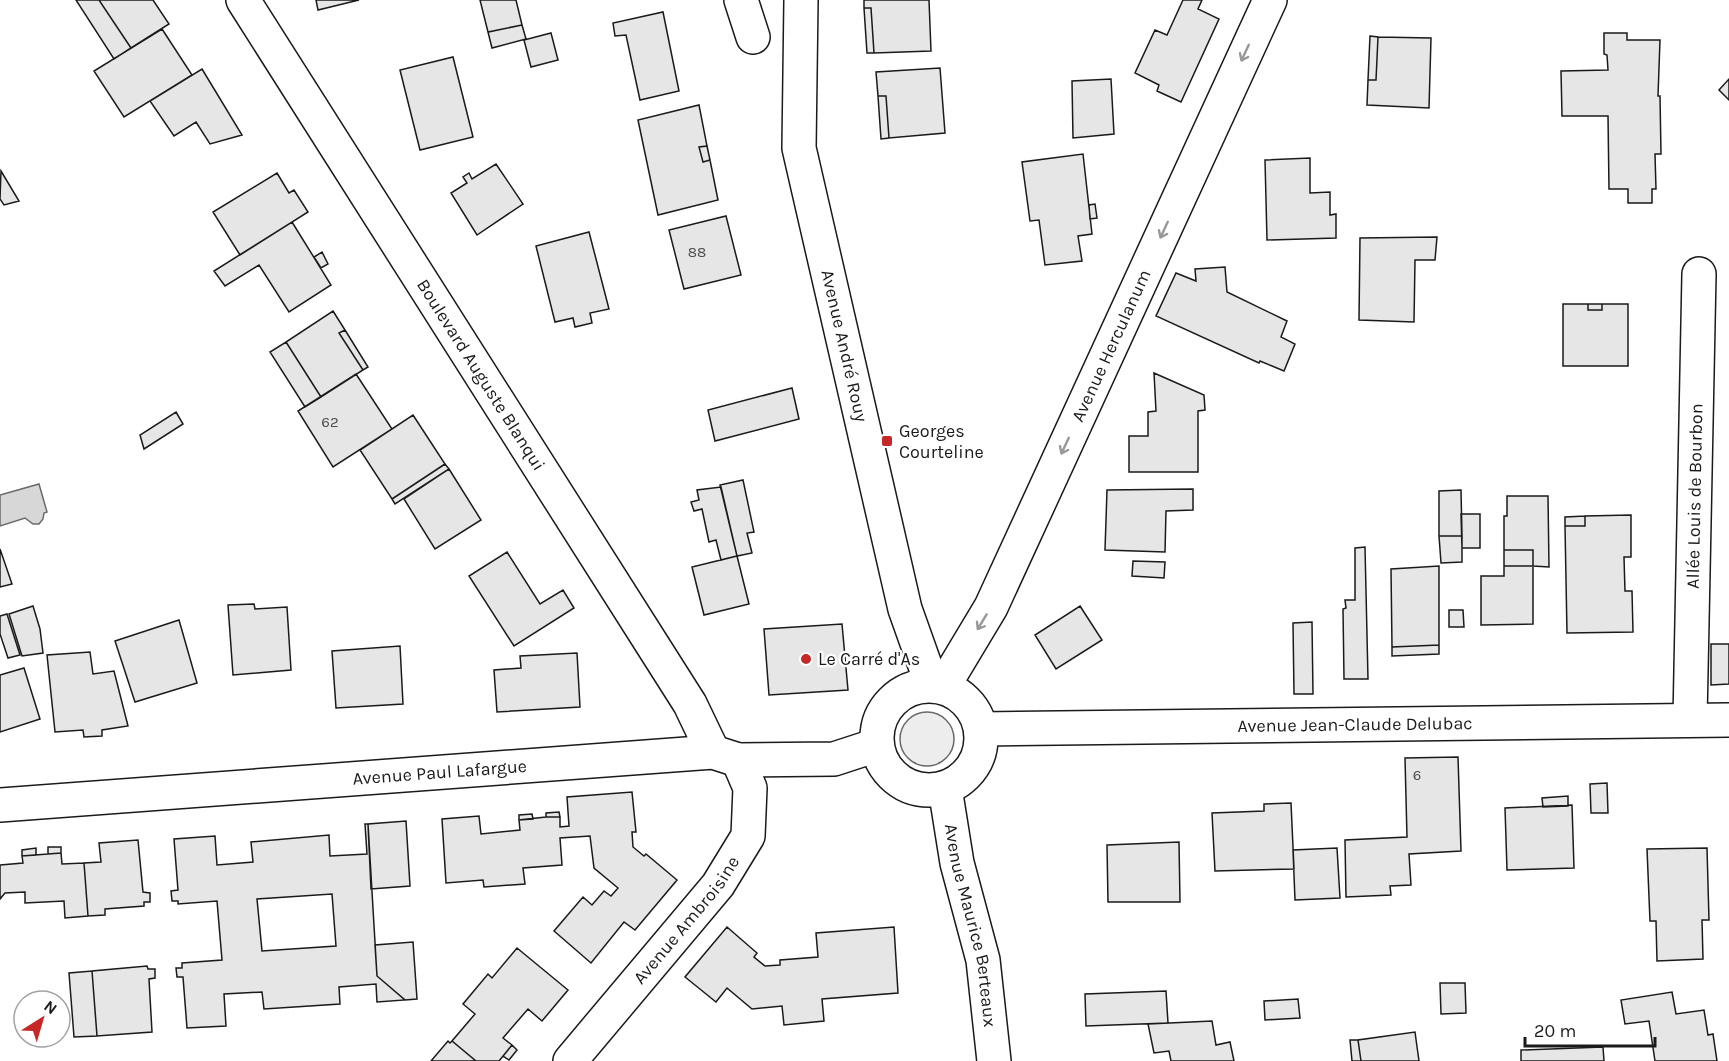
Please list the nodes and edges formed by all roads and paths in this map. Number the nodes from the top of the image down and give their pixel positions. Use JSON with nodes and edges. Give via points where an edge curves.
{"nodes":[{"id":1,"x":243,"y":0,"type":"edge"},
{"id":2,"x":741,"y":0,"type":"edge"},
{"id":3,"x":801,"y":0,"type":"edge"},
{"id":4,"x":1270,"y":0,"type":"edge"},
{"id":5,"x":753,"y":37,"type":"dead end"},
{"id":6,"x":788,"y":105,"type":"dead end"},
{"id":7,"x":798,"y":148,"type":"junction"},
{"id":8,"x":1699,"y":274,"type":"dead end"},
{"id":9,"x":937,"y":686,"type":"junction"},
{"id":10,"x":1690,"y":720,"type":"junction"},
{"id":11,"x":1729,"y":720,"type":"edge"},
{"id":12,"x":981,"y":729,"type":"junction"},
{"id":13,"x":877,"y":745,"type":"junction"},
{"id":14,"x":725,"y":756,"type":"junction"},
{"id":15,"x":945,"y":788,"type":"junction"},
{"id":16,"x":0,"y":805,"type":"edge"},
{"id":17,"x":570,"y":1061,"type":"edge"},
{"id":18,"x":994,"y":1061,"type":"edge"}],
"edges":[{"from":1,"to":14,"type":"street","name":"Boulevard Auguste Blanqui"},
{"from":2,"to":5,"type":"street"},
{"from":3,"to":7,"type":"street","name":"Avenue André Rouy"},
{"from":4,"to":9,"type":"street","name":"Avenue Herculanum","one_way":true,"via":[[991,607]]},
{"from":6,"to":7,"type":"street"},
{"from":7,"to":9,"type":"street","name":"Avenue André Rouy","via":[[905,609]]},
{"from":8,"to":10,"type":"street","name":"Allée Louis de Bourbon"},
{"from":9,"to":12,"type":"street","via":[[968,703]]},
{"from":9,"to":13,"type":"street","via":[[916,687],[890,702],[876,730]]},
{"from":10,"to":11,"type":"street","name":"Avenue Jean-Claude Delubac"},
{"from":10,"to":12,"type":"street","name":"Avenue Jean-Claude Delubac"},
{"from":12,"to":15,"type":"street","via":[[978,758],[970,771]]},
{"from":13,"to":14,"type":"street","name":"Avenue Paul Lafargue","via":[[834,759]]},
{"from":13,"to":15,"type":"street","via":[[889,773],[901,783],[930,791]]},
{"from":14,"to":16,"type":"street","name":"Avenue Paul Lafargue"},
{"from":14,"to":17,"type":"street","name":"Avenue Ambroisine","via":[[750,788],[748,836],[718,885]]},
{"from":15,"to":18,"type":"street","name":"Avenue Maurice Berteaux","via":[[957,863],[983,960]]}]}
